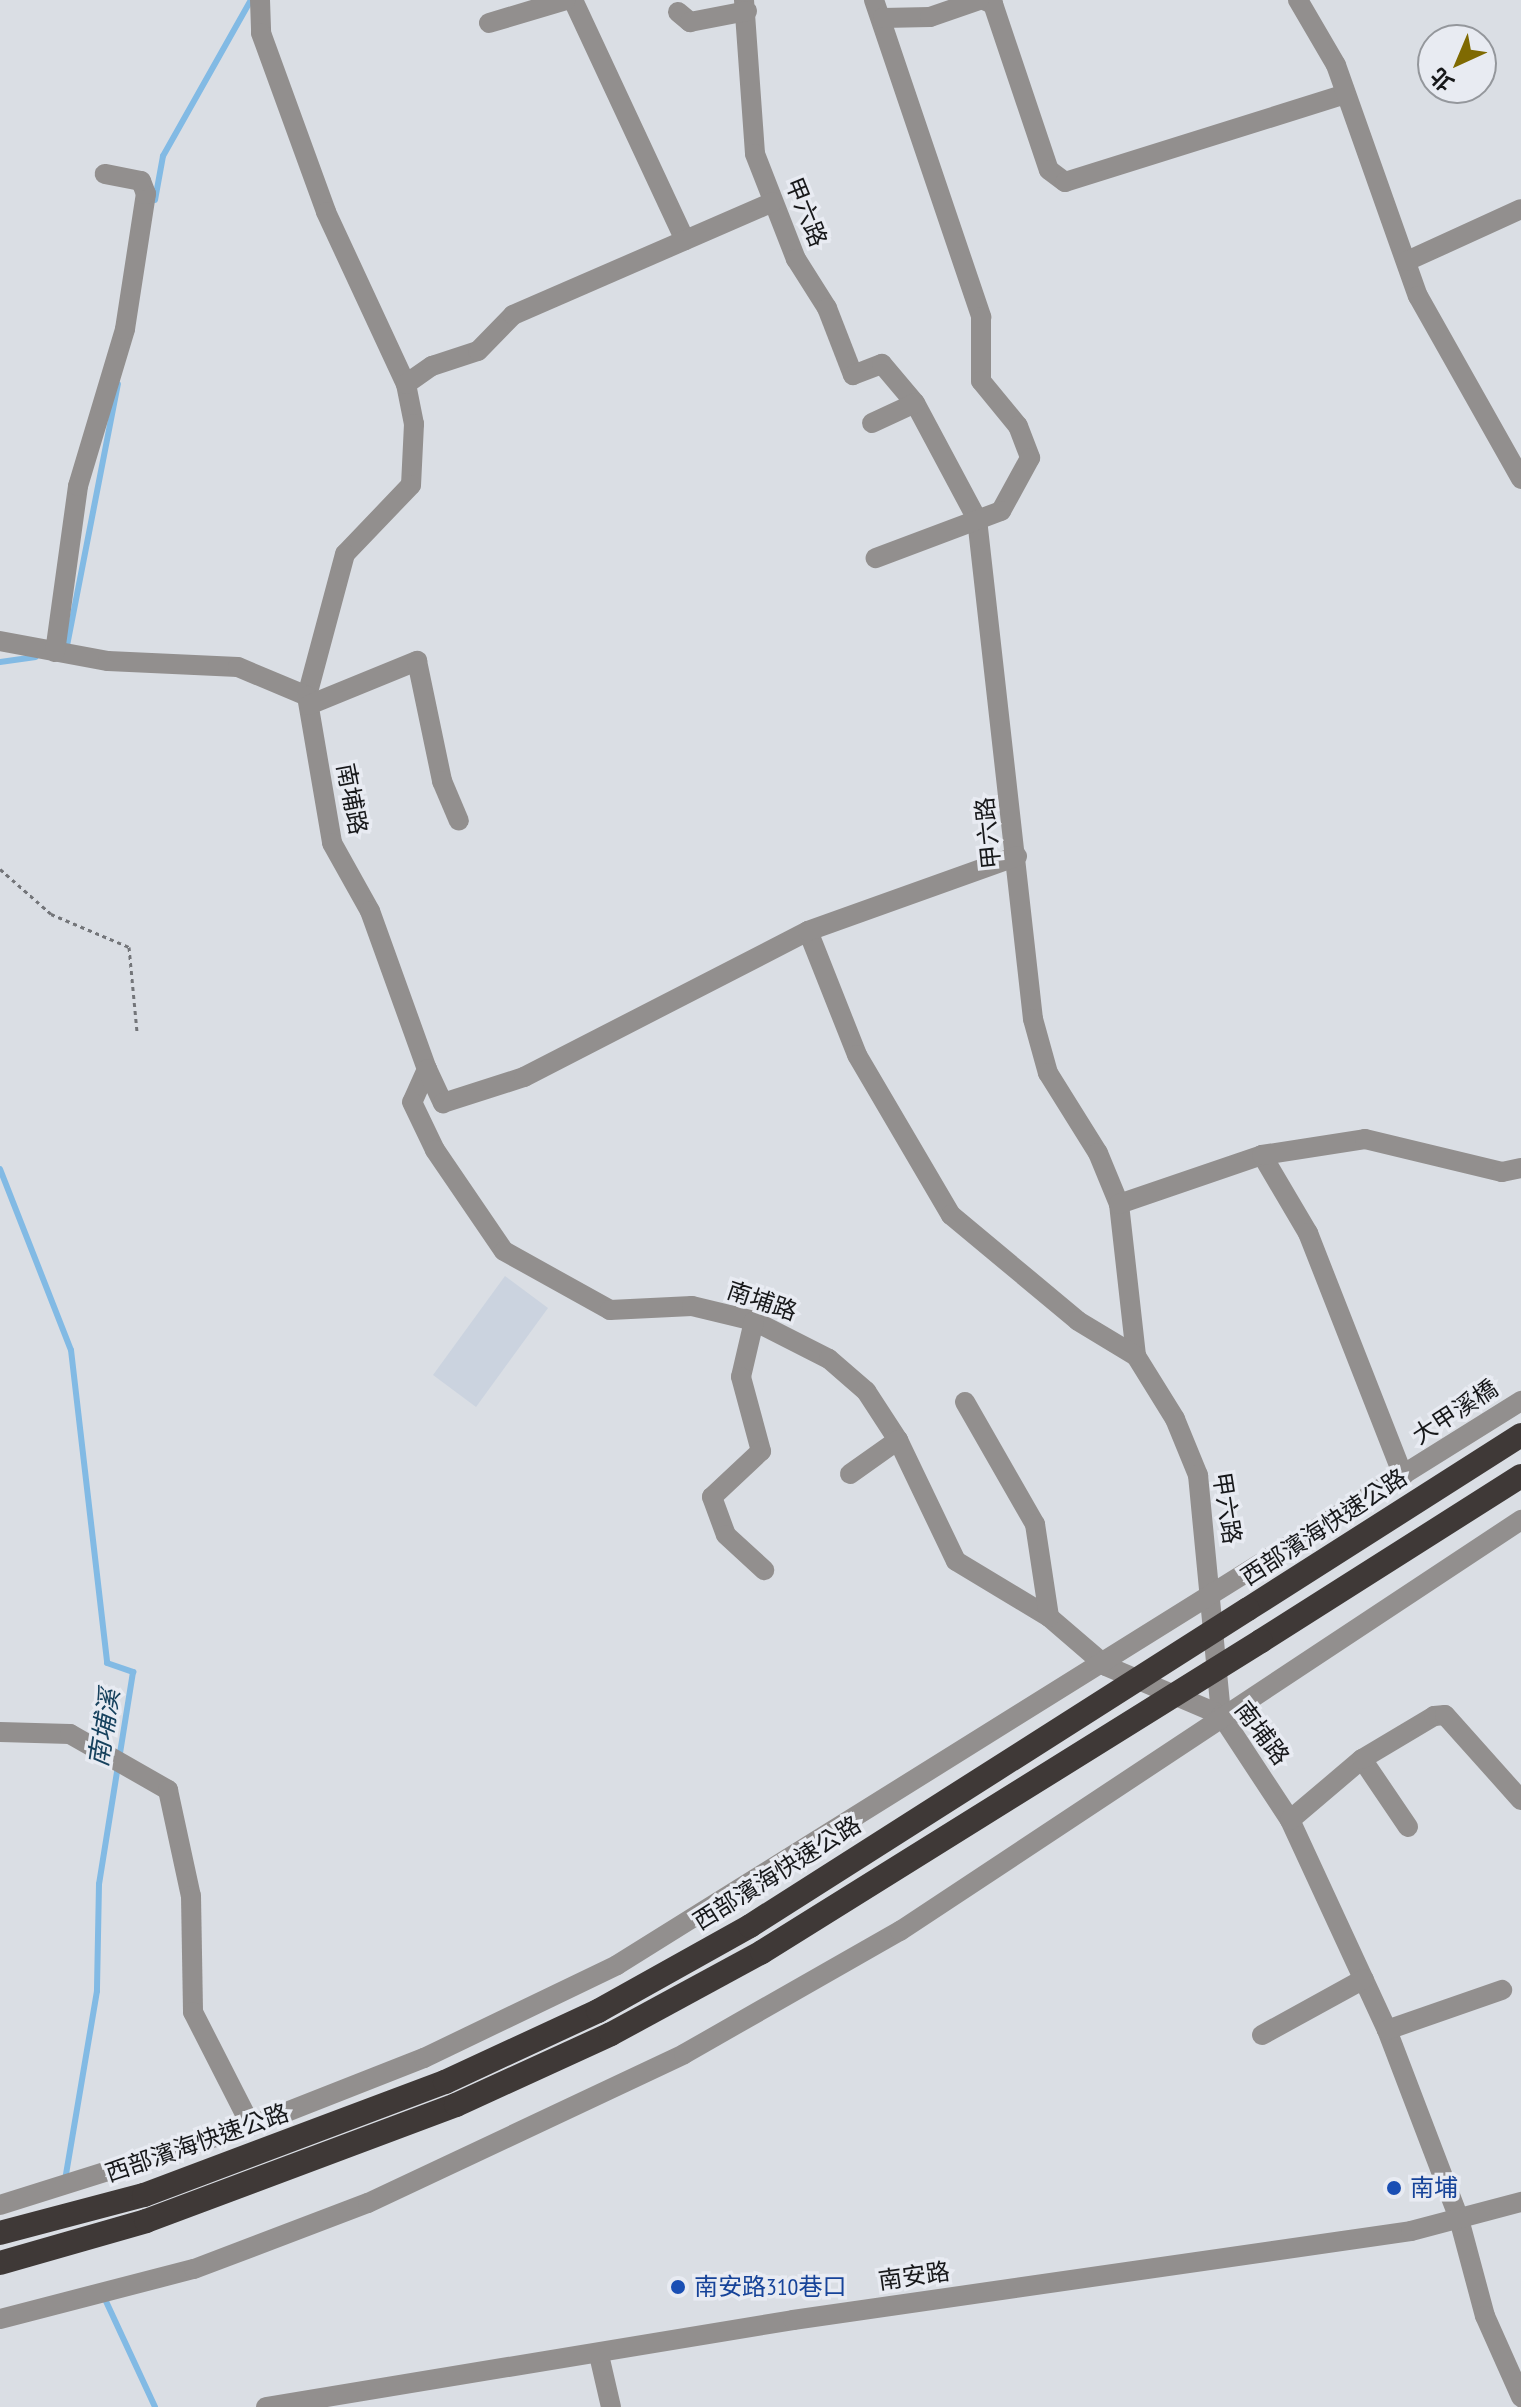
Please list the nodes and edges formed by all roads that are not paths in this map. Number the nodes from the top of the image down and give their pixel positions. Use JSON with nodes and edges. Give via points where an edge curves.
{"nodes":[{"id":1,"x":260,"y":0,"type":"edge"},
{"id":2,"x":566,"y":0,"type":"edge"},
{"id":3,"x":573,"y":0,"type":"edge"},
{"id":4,"x":1298,"y":0,"type":"edge"},
{"id":5,"x":987,"y":1,"type":"edge"},
{"id":6,"x":746,"y":6,"type":"edge"},
{"id":7,"x":878,"y":9,"type":"edge"},
{"id":8,"x":678,"y":12,"type":"dead end"},
{"id":9,"x":489,"y":23,"type":"dead end"},
{"id":10,"x":1346,"y":94,"type":"junction"},
{"id":11,"x":105,"y":174,"type":"dead end"},
{"id":12,"x":773,"y":202,"type":"junction"},
{"id":13,"x":1521,"y":209,"type":"edge"},
{"id":14,"x":685,"y":240,"type":"junction"},
{"id":15,"x":1407,"y":261,"type":"junction"},
{"id":16,"x":406,"y":384,"type":"junction"},
{"id":17,"x":915,"y":403,"type":"junction"},
{"id":18,"x":872,"y":423,"type":"dead end"},
{"id":19,"x":1521,"y":479,"type":"edge"},
{"id":20,"x":977,"y":519,"type":"junction"},
{"id":21,"x":876,"y":558,"type":"dead end"},
{"id":22,"x":0,"y":641,"type":"edge"},
{"id":23,"x":55,"y":652,"type":"junction"},
{"id":24,"x":308,"y":700,"type":"junction"},
{"id":25,"x":459,"y":821,"type":"dead end"},
{"id":26,"x":1017,"y":856,"type":"junction"},
{"id":27,"x":808,"y":931,"type":"junction"},
{"id":28,"x":427,"y":1069,"type":"junction"},
{"id":29,"x":1262,"y":1155,"type":"junction"},
{"id":30,"x":1521,"y":1168,"type":"edge"},
{"id":31,"x":1119,"y":1204,"type":"junction"},
{"id":32,"x":754,"y":1321,"type":"junction"},
{"id":33,"x":1136,"y":1356,"type":"junction"},
{"id":34,"x":1521,"y":1401,"type":"edge"},
{"id":35,"x":965,"y":1402,"type":"dead end"},
{"id":36,"x":1521,"y":1435,"type":"edge"},
{"id":37,"x":898,"y":1440,"type":"junction"},
{"id":38,"x":850,"y":1474,"type":"dead end"},
{"id":39,"x":1403,"y":1476,"type":"junction"},
{"id":40,"x":1521,"y":1476,"type":"edge"},
{"id":41,"x":1521,"y":1520,"type":"edge"},
{"id":42,"x":764,"y":1570,"type":"dead end"},
{"id":43,"x":1213,"y":1595,"type":"junction"},
{"id":44,"x":1049,"y":1617,"type":"junction"},
{"id":45,"x":1106,"y":1666,"type":"junction"},
{"id":46,"x":1221,"y":1715,"type":"junction"},
{"id":47,"x":0,"y":1732,"type":"edge"},
{"id":48,"x":1362,"y":1759,"type":"junction"},
{"id":49,"x":1521,"y":1800,"type":"edge"},
{"id":50,"x":1290,"y":1820,"type":"junction"},
{"id":51,"x":1408,"y":1827,"type":"dead end"},
{"id":52,"x":1364,"y":1979,"type":"junction"},
{"id":53,"x":1502,"y":1990,"type":"dead end"},
{"id":54,"x":1387,"y":2030,"type":"junction"},
{"id":55,"x":1262,"y":2035,"type":"dead end"},
{"id":56,"x":251,"y":2126,"type":"junction"},
{"id":57,"x":1521,"y":2202,"type":"edge"},
{"id":58,"x":0,"y":2205,"type":"edge"},
{"id":59,"x":1459,"y":2219,"type":"junction"},
{"id":60,"x":0,"y":2233,"type":"edge"},
{"id":61,"x":0,"y":2263,"type":"edge"},
{"id":62,"x":0,"y":2319,"type":"edge"},
{"id":63,"x":599,"y":2355,"type":"junction"},
{"id":64,"x":1521,"y":2397,"type":"edge"},
{"id":65,"x":266,"y":2407,"type":"edge"},
{"id":66,"x":611,"y":2407,"type":"edge"}],
"edges":[{"from":1,"to":16,"type":"street","via":[[261,33],[326,212]]},
{"from":2,"to":9,"type":"street"},
{"from":3,"to":14,"type":"street"},
{"from":4,"to":10,"type":"street"},
{"from":5,"to":7,"type":"street","via":[[930,17]]},
{"from":5,"to":10,"type":"street","via":[[1049,170],[1065,182]]},
{"from":6,"to":8,"type":"street","via":[[690,22]]},
{"from":6,"to":12,"type":"street","name":"甲六路","via":[[755,154]]},
{"from":7,"to":20,"type":"street","via":[[911,121],[981,317],[981,381],[1018,426],[1030,458],[1001,511]]},
{"from":10,"to":15,"type":"street"},
{"from":11,"to":23,"type":"street","via":[[141,181],[146,194],[125,329],[78,486]]},
{"from":12,"to":14,"type":"street"},
{"from":12,"to":17,"type":"street","name":"甲六路","via":[[853,375],[882,364]]},
{"from":13,"to":15,"type":"street"},
{"from":14,"to":16,"type":"street","via":[[513,315],[478,351],[432,366]]},
{"from":15,"to":19,"type":"street","via":[[1418,296]]},
{"from":16,"to":24,"type":"street","via":[[414,424],[411,485],[345,554]]},
{"from":17,"to":18,"type":"street"},
{"from":17,"to":20,"type":"street","name":"甲六路"},
{"from":20,"to":21,"type":"street"},
{"from":20,"to":26,"type":"street","name":"甲六路"},
{"from":22,"to":23,"type":"street"},
{"from":23,"to":24,"type":"street","via":[[238,667]]},
{"from":24,"to":25,"type":"street","via":[[417,661],[442,781]]},
{"from":24,"to":28,"type":"street","name":"南埔路","via":[[332,843],[370,911]]},
{"from":26,"to":27,"type":"street"},
{"from":26,"to":31,"type":"street","name":"甲六路","via":[[1033,1019],[1048,1073],[1098,1153]]},
{"from":27,"to":28,"type":"street","via":[[524,1077],[443,1103]]},
{"from":27,"to":33,"type":"street","via":[[857,1055],[951,1215],[1078,1321]]},
{"from":28,"to":32,"type":"street","name":"南埔路","via":[[412,1102],[435,1150],[504,1251],[527,1270],[610,1310],[692,1306]]},
{"from":29,"to":30,"type":"street","via":[[1365,1139],[1502,1172]]},
{"from":29,"to":31,"type":"street"},
{"from":29,"to":39,"type":"street","via":[[1308,1233]]},
{"from":31,"to":33,"type":"street","name":"甲六路"},
{"from":32,"to":37,"type":"street","name":"南埔路","via":[[829,1359],[866,1391]]},
{"from":32,"to":42,"type":"street","via":[[741,1377],[758,1417],[761,1451],[712,1497],[726,1535]]},
{"from":33,"to":43,"type":"street","name":"甲六路","via":[[1175,1419],[1198,1475]]},
{"from":34,"to":39,"type":"street","name":"大甲溪橋"},
{"from":35,"to":44,"type":"street","via":[[1035,1524]]},
{"from":36,"to":60,"type":"highway","name":"西部濱海快速公路","bridge":true,"via":[[750,1926],[598,2011],[445,2082],[144,2195]]},
{"from":37,"to":38,"type":"street"},
{"from":37,"to":44,"type":"street","name":"南埔路","via":[[956,1561]]},
{"from":39,"to":43,"type":"street","name":"大甲溪橋"},
{"from":40,"to":61,"type":"highway","bridge":true,"via":[[762,1952],[611,2034],[456,2105],[146,2221]]},
{"from":41,"to":46,"type":"street"},
{"from":43,"to":45,"type":"street","name":"大甲溪橋"},
{"from":43,"to":46,"type":"street","name":"甲六路"},
{"from":44,"to":45,"type":"street","name":"南埔路"},
{"from":45,"to":46,"type":"street","name":"南埔路"},
{"from":45,"to":56,"type":"street","name":"大甲溪橋","via":[[617,1965],[424,2058]]},
{"from":46,"to":50,"type":"street","name":"南埔路"},
{"from":46,"to":62,"type":"street","via":[[900,1931],[684,2054],[508,2143],[194,2269]]},
{"from":47,"to":56,"type":"street","via":[[70,1734],[168,1790],[177,1807],[191,1896],[193,2012]]},
{"from":48,"to":49,"type":"street","via":[[1445,1715]]},
{"from":48,"to":50,"type":"street"},
{"from":48,"to":51,"type":"street"},
{"from":50,"to":52,"type":"street","name":"南埔路"},
{"from":52,"to":54,"type":"street","name":"南埔路"},
{"from":52,"to":55,"type":"street"},
{"from":53,"to":54,"type":"street"},
{"from":54,"to":59,"type":"street","name":"南埔路"},
{"from":56,"to":58,"type":"street","name":"大甲溪橋"},
{"from":57,"to":59,"type":"street","name":"南安路"},
{"from":59,"to":63,"type":"street","name":"南安路"},
{"from":59,"to":64,"type":"street","name":"南埔路","via":[[1485,2316]]},
{"from":63,"to":65,"type":"street","name":"南安路"},
{"from":63,"to":66,"type":"street"}]}
